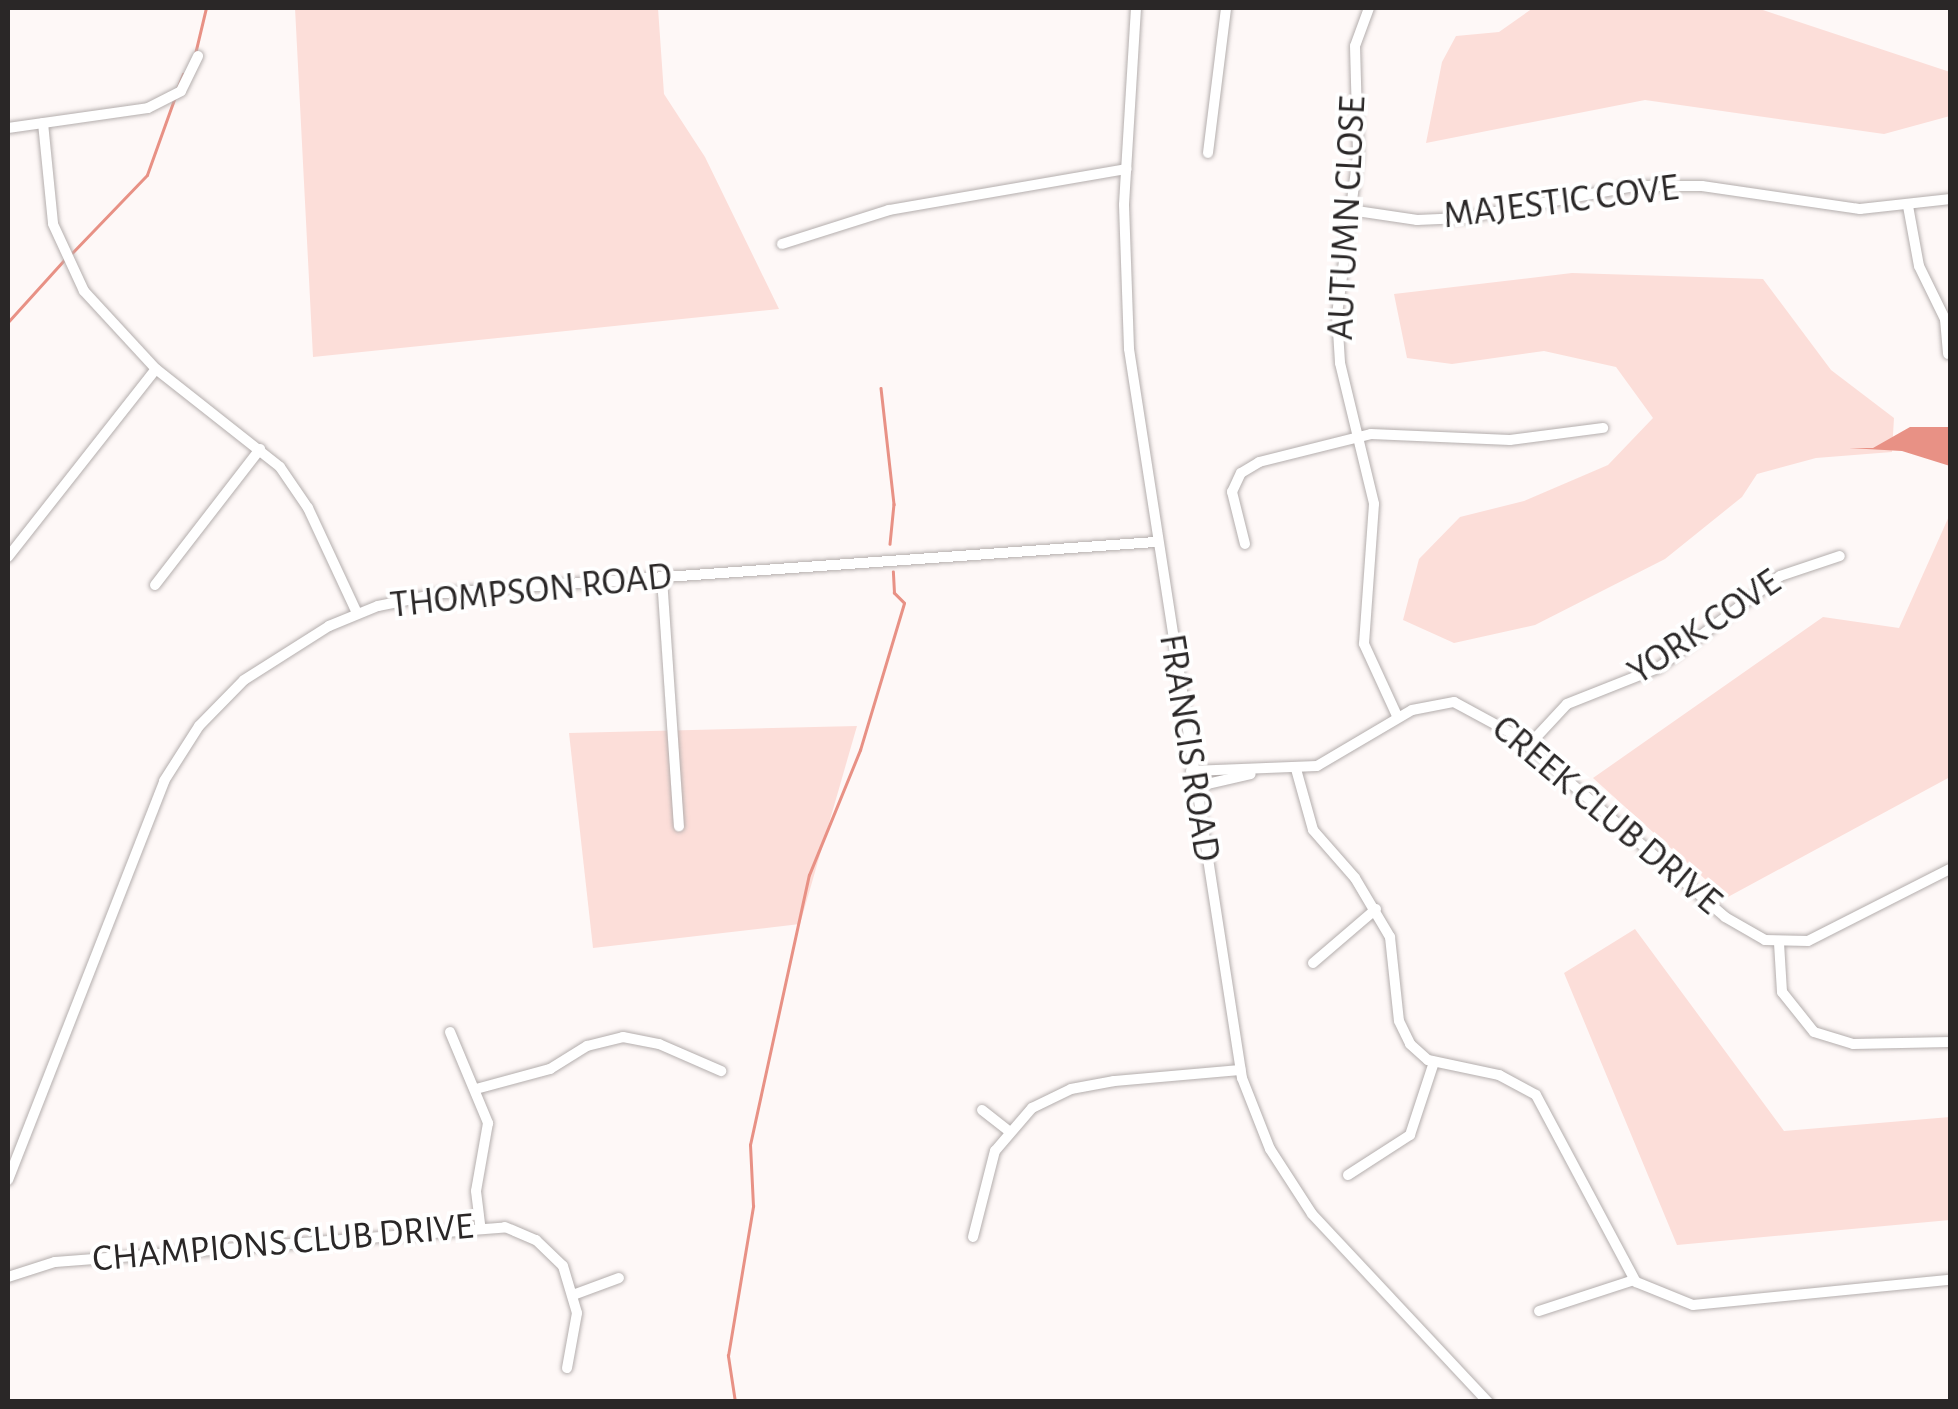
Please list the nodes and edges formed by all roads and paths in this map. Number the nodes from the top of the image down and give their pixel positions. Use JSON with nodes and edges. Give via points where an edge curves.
{"nodes":[{"id":1,"x":1136,"y":8,"type":"edge"},
{"id":2,"x":1226,"y":8,"type":"edge"},
{"id":3,"x":1369,"y":8,"type":"edge"},
{"id":4,"x":198,"y":56,"type":"dead end"},
{"id":5,"x":42,"y":123,"type":"junction"},
{"id":6,"x":8,"y":128,"type":"edge"},
{"id":7,"x":1208,"y":153,"type":"dead end"},
{"id":8,"x":1126,"y":169,"type":"junction"},
{"id":9,"x":1950,"y":198,"type":"edge"},
{"id":10,"x":1908,"y":206,"type":"junction"},
{"id":11,"x":1350,"y":210,"type":"junction"},
{"id":12,"x":782,"y":244,"type":"dead end"},
{"id":13,"x":1948,"y":354,"type":"dead end"},
{"id":14,"x":156,"y":369,"type":"junction"},
{"id":15,"x":1603,"y":428,"type":"dead end"},
{"id":16,"x":1358,"y":438,"type":"junction"},
{"id":17,"x":260,"y":449,"type":"junction"},
{"id":18,"x":1156,"y":542,"type":"junction"},
{"id":19,"x":1245,"y":544,"type":"dead end"},
{"id":20,"x":1840,"y":556,"type":"dead end"},
{"id":21,"x":8,"y":557,"type":"edge"},
{"id":22,"x":662,"y":578,"type":"junction"},
{"id":23,"x":155,"y":585,"type":"dead end"},
{"id":24,"x":357,"y":613,"type":"junction"},
{"id":25,"x":1398,"y":718,"type":"junction"},
{"id":26,"x":1528,"y":746,"type":"junction"},
{"id":27,"x":1296,"y":770,"type":"junction"},
{"id":28,"x":1191,"y":772,"type":"junction"},
{"id":29,"x":1258,"y":772,"type":"junction"},
{"id":30,"x":1194,"y":787,"type":"junction"},
{"id":31,"x":678,"y":826,"type":"dead end"},
{"id":32,"x":1950,"y":869,"type":"edge"},
{"id":33,"x":1376,"y":909,"type":"junction"},
{"id":34,"x":1779,"y":943,"type":"junction"},
{"id":35,"x":1313,"y":963,"type":"dead end"},
{"id":36,"x":450,"y":1032,"type":"dead end"},
{"id":37,"x":1950,"y":1042,"type":"edge"},
{"id":38,"x":1434,"y":1062,"type":"junction"},
{"id":39,"x":1240,"y":1070,"type":"junction"},
{"id":40,"x":721,"y":1071,"type":"dead end"},
{"id":41,"x":476,"y":1089,"type":"junction"},
{"id":42,"x":982,"y":1110,"type":"dead end"},
{"id":43,"x":1008,"y":1130,"type":"junction"},
{"id":44,"x":1348,"y":1175,"type":"dead end"},
{"id":45,"x":8,"y":1180,"type":"edge"},
{"id":46,"x":480,"y":1226,"type":"junction"},
{"id":47,"x":973,"y":1237,"type":"dead end"},
{"id":48,"x":8,"y":1278,"type":"edge"},
{"id":49,"x":619,"y":1278,"type":"dead end"},
{"id":50,"x":1634,"y":1280,"type":"junction"},
{"id":51,"x":1950,"y":1280,"type":"edge"},
{"id":52,"x":573,"y":1295,"type":"junction"},
{"id":53,"x":1539,"y":1311,"type":"dead end"},
{"id":54,"x":567,"y":1368,"type":"dead end"},
{"id":55,"x":1488,"y":1402,"type":"edge"}],
"edges":[{"from":1,"to":8,"type":"street","name":"FRANCIS ROAD"},
{"from":2,"to":7,"type":"street"},
{"from":3,"to":11,"type":"street","name":"AUTUMN CLOSE","via":[[1355,46],[1358,155]]},
{"from":4,"to":5,"type":"street","via":[[188,81],[171,98],[132,113]]},
{"from":5,"to":6,"type":"street"},
{"from":5,"to":14,"type":"street","via":[[44,185],[66,259],[98,312]]},
{"from":8,"to":12,"type":"street","via":[[889,210]]},
{"from":8,"to":18,"type":"street","name":"FRANCIS ROAD","via":[[1129,349]]},
{"from":9,"to":10,"type":"street","name":"MAJESTIC COVE"},
{"from":10,"to":11,"type":"street","name":"MAJESTIC COVE","via":[[1844,208],[1668,185],[1600,190],[1463,218],[1418,220]]},
{"from":10,"to":13,"type":"street","via":[[1918,266],[1945,318]]},
{"from":11,"to":16,"type":"street","name":"AUTUMN CLOSE","via":[[1337,315],[1340,363]]},
{"from":14,"to":17,"type":"street"},
{"from":14,"to":21,"type":"street"},
{"from":15,"to":16,"type":"street","via":[[1510,440]]},
{"from":16,"to":19,"type":"street","via":[[1240,472],[1231,504]]},
{"from":16,"to":25,"type":"street","name":"AUTUMN CLOSE","via":[[1374,517],[1361,624],[1370,665]]},
{"from":17,"to":23,"type":"street"},
{"from":17,"to":24,"type":"street","via":[[300,494]]},
{"from":18,"to":22,"type":"street","name":"THOMPSON ROAD"},
{"from":18,"to":28,"type":"street","name":"FRANCIS ROAD"},
{"from":20,"to":26,"type":"street","name":"YORK COVE","via":[[1780,576],[1658,668],[1567,704]]},
{"from":22,"to":24,"type":"street","name":"THOMPSON ROAD","via":[[431,594]]},
{"from":22,"to":31,"type":"street"},
{"from":24,"to":45,"type":"street","name":"THOMPSON ROAD","via":[[244,680],[177,758],[141,830]]},
{"from":25,"to":26,"type":"street","name":"CREEK CLUB DRIVE","via":[[1454,702],[1485,713]]},
{"from":25,"to":27,"type":"street","name":"CREEK CLUB DRIVE","via":[[1338,758]]},
{"from":26,"to":34,"type":"street","name":"CREEK CLUB DRIVE","via":[[1725,918]]},
{"from":27,"to":29,"type":"street","name":"CREEK CLUB DRIVE"},
{"from":27,"to":33,"type":"street","via":[[1313,830]]},
{"from":28,"to":29,"type":"street","name":"CREEK CLUB DRIVE"},
{"from":28,"to":30,"type":"street","name":"FRANCIS ROAD"},
{"from":29,"to":30,"type":"street","name":"CREEK CLUB DRIVE"},
{"from":30,"to":39,"type":"street","name":"FRANCIS ROAD"},
{"from":32,"to":34,"type":"street","via":[[1819,936]]},
{"from":33,"to":35,"type":"street"},
{"from":33,"to":38,"type":"street","via":[[1390,937],[1403,1033]]},
{"from":34,"to":37,"type":"street","via":[[1782,992],[1814,1032],[1854,1044]]},
{"from":36,"to":41,"type":"street"},
{"from":38,"to":44,"type":"street","via":[[1410,1135]]},
{"from":38,"to":50,"type":"street","via":[[1500,1075],[1536,1096]]},
{"from":39,"to":43,"type":"street","via":[[1071,1089],[1032,1108]]},
{"from":39,"to":55,"type":"street","name":"FRANCIS ROAD","via":[[1270,1149],[1312,1214]]},
{"from":40,"to":41,"type":"street","via":[[623,1036],[587,1046],[550,1068]]},
{"from":41,"to":46,"type":"street","via":[[488,1122],[476,1191]]},
{"from":42,"to":43,"type":"street"},
{"from":43,"to":47,"type":"street","via":[[991,1164]]},
{"from":46,"to":48,"type":"street","name":"CHAMPIONS CLUB DRIVE","via":[[55,1262]]},
{"from":46,"to":52,"type":"street","name":"CHAMPIONS CLUB DRIVE","via":[[505,1227],[536,1240],[563,1266]]},
{"from":49,"to":52,"type":"street"},
{"from":50,"to":51,"type":"street","via":[[1657,1296],[1693,1305]]},
{"from":50,"to":53,"type":"street"},
{"from":52,"to":54,"type":"street","via":[[576,1320]]}]}
